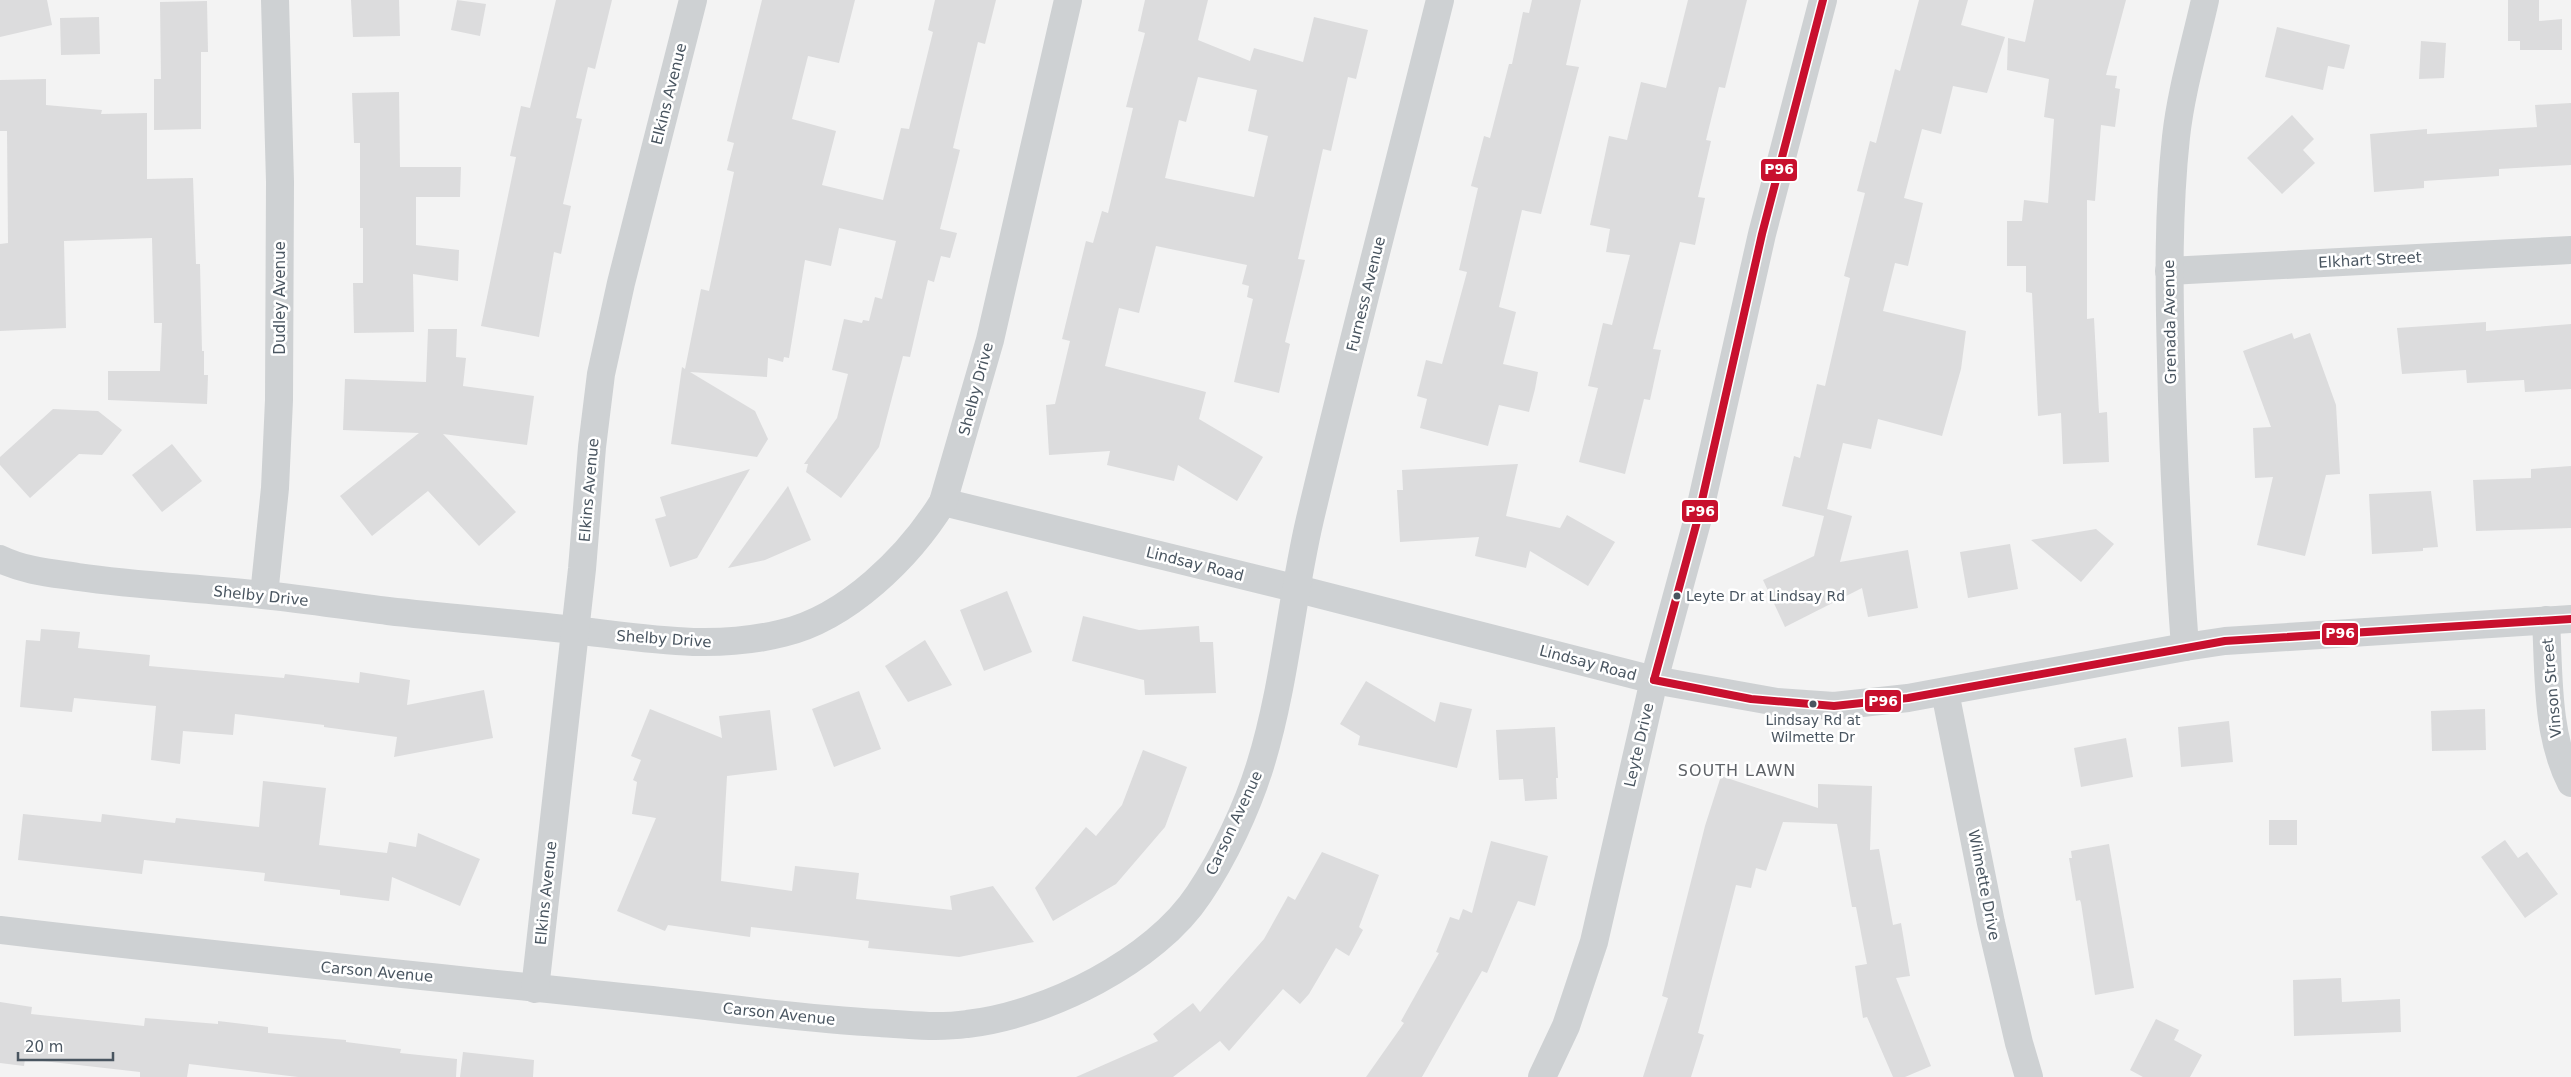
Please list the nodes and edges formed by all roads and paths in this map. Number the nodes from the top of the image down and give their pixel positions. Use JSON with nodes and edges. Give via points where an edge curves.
{"nodes":[{"id":1,"x":275,"y":0,"type":"edge"},
{"id":2,"x":693,"y":0,"type":"edge"},
{"id":3,"x":1068,"y":0,"type":"edge"},
{"id":4,"x":1440,"y":0,"type":"edge"},
{"id":5,"x":1823,"y":0,"type":"edge"},
{"id":6,"x":2205,"y":0,"type":"edge"},
{"id":7,"x":2571,"y":250,"type":"edge"},
{"id":8,"x":2169,"y":271,"type":"junction"},
{"id":9,"x":943,"y":502,"type":"junction"},
{"id":10,"x":0,"y":559,"type":"edge"},
{"id":11,"x":1298,"y":589,"type":"junction"},
{"id":12,"x":264,"y":595,"type":"junction"},
{"id":13,"x":2558,"y":620,"type":"edge"},
{"id":14,"x":575,"y":630,"type":"junction"},
{"id":15,"x":2185,"y":647,"type":"junction"},
{"id":16,"x":1654,"y":680,"type":"junction"},
{"id":17,"x":1945,"y":692,"type":"junction"},
{"id":18,"x":2571,"y":783,"type":"edge"},
{"id":19,"x":0,"y":930,"type":"edge"},
{"id":20,"x":535,"y":989,"type":"junction"},
{"id":21,"x":1542,"y":1077,"type":"edge"},
{"id":22,"x":2029,"y":1077,"type":"edge"}],
"edges":[{"from":1,"to":12,"type":"street","name":"Dudley Avenue","via":[[280,192],[279,400],[275,488]]},
{"from":2,"to":14,"type":"street","name":"Elkins Avenue","via":[[620,282],[601,374]]},
{"from":3,"to":9,"type":"street","name":"Shelby Drive","via":[[990,340]]},
{"from":4,"to":11,"type":"street","name":"Furness Avenue","via":[[1311,517]]},
{"from":5,"to":16,"type":"street","name":"Leyte Drive","via":[[1762,234],[1698,518]]},
{"from":6,"to":8,"type":"street","name":"Grenada Avenue","via":[[2176,134]]},
{"from":7,"to":8,"type":"street","name":"Elkhart Street"},
{"from":8,"to":15,"type":"street","name":"Grenada Avenue","via":[[2176,528]]},
{"from":9,"to":11,"type":"street","name":"Lindsay Road"},
{"from":9,"to":14,"type":"street","name":"Shelby Drive","via":[[919,537],[856,597],[801,628],[761,638],[712,643],[658,641]]},
{"from":10,"to":12,"type":"street","name":"Shelby Drive","via":[[41,572],[97,580]]},
{"from":11,"to":16,"type":"street","name":"Lindsay Road"},
{"from":11,"to":20,"type":"street","name":"Carson Avenue","via":[[1260,766],[1213,872],[1185,914],[1170,928],[1088,986],[1050,1002],[990,1020],[937,1026],[829,1020]]},
{"from":12,"to":14,"type":"street","name":"Shelby Drive"},
{"from":13,"to":15,"type":"street","name":"Lindsay Road","via":[[2299,635]]},
{"from":13,"to":18,"type":"street","name":"Vinson Street","via":[[2554,731]]},
{"from":14,"to":20,"type":"street","name":"Elkins Avenue"},
{"from":15,"to":17,"type":"street","name":"Lindsay Road"},
{"from":16,"to":17,"type":"street","name":"Lindsay Road","via":[[1751,699],[1804,705],[1872,703]]},
{"from":16,"to":21,"type":"street","name":"Leyte Drive","via":[[1594,942],[1566,1026]]},
{"from":17,"to":22,"type":"street","name":"Wilmette Drive","via":[[1991,923]]},
{"from":19,"to":20,"type":"street","name":"Carson Avenue"}]}
